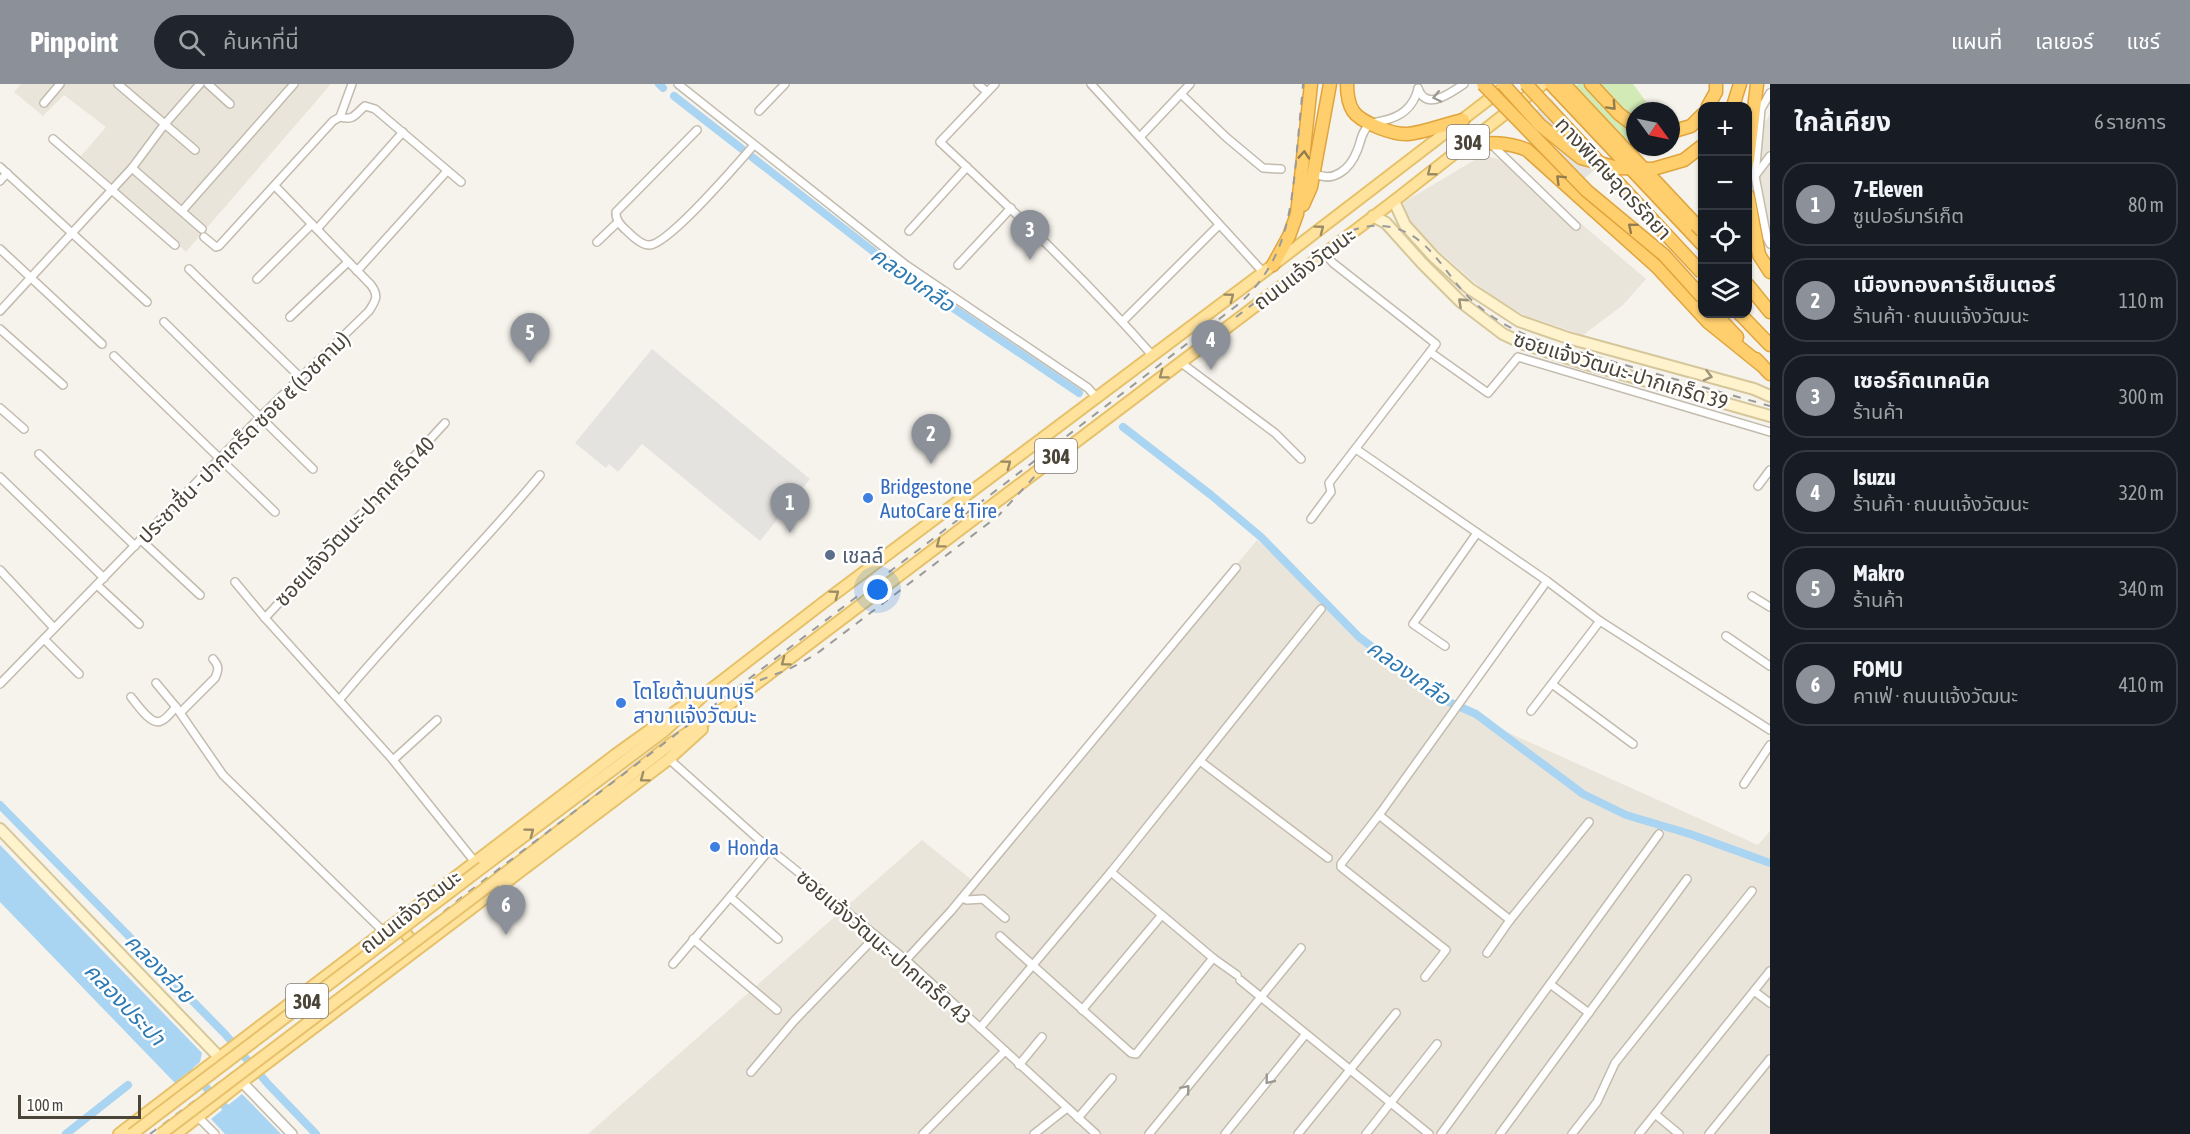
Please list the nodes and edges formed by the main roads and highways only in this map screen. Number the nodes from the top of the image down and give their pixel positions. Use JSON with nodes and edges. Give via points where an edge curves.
{"nodes":[{"id":1,"x":1311,"y":84,"type":"edge"},
{"id":2,"x":1330,"y":84,"type":"edge"},
{"id":3,"x":1347,"y":84,"type":"edge"},
{"id":4,"x":1483,"y":84,"type":"edge"},
{"id":5,"x":1503,"y":84,"type":"edge"},
{"id":6,"x":1509,"y":84,"type":"edge"},
{"id":7,"x":1526,"y":84,"type":"edge"},
{"id":8,"x":1543,"y":84,"type":"edge"},
{"id":9,"x":1551,"y":84,"type":"edge"},
{"id":10,"x":1564,"y":84,"type":"edge"},
{"id":11,"x":1591,"y":84,"type":"edge"},
{"id":12,"x":1716,"y":84,"type":"edge"},
{"id":13,"x":1740,"y":84,"type":"edge"},
{"id":14,"x":1757,"y":84,"type":"edge"},
{"id":15,"x":1710,"y":102,"type":"edge"},
{"id":16,"x":1734,"y":102,"type":"edge"},
{"id":17,"x":1626,"y":119,"type":"edge"},
{"id":18,"x":1698,"y":119,"type":"edge"},
{"id":19,"x":1463,"y":120,"type":"junction"},
{"id":20,"x":1680,"y":129,"type":"edge"},
{"id":21,"x":1465,"y":144,"type":"junction"},
{"id":22,"x":1698,"y":149,"type":"edge"},
{"id":23,"x":1748,"y":156,"type":"edge"},
{"id":24,"x":1394,"y":201,"type":"junction"},
{"id":25,"x":1751,"y":210,"type":"edge"},
{"id":26,"x":1297,"y":213,"type":"junction"},
{"id":27,"x":1373,"y":216,"type":"junction"},
{"id":28,"x":1698,"y":227,"type":"edge"},
{"id":29,"x":1698,"y":240,"type":"edge"},
{"id":30,"x":1268,"y":268,"type":"junction"},
{"id":31,"x":1698,"y":269,"type":"edge"},
{"id":32,"x":1770,"y":272,"type":"edge"},
{"id":33,"x":1752,"y":290,"type":"edge"},
{"id":34,"x":1698,"y":293,"type":"edge"},
{"id":35,"x":1752,"y":294,"type":"edge"},
{"id":36,"x":1770,"y":313,"type":"edge"},
{"id":37,"x":1720,"y":318,"type":"edge"},
{"id":38,"x":1744,"y":318,"type":"edge"},
{"id":39,"x":1770,"y":345,"type":"edge"},
{"id":40,"x":1760,"y":364,"type":"junction"},
{"id":41,"x":1770,"y":374,"type":"edge"},
{"id":42,"x":1770,"y":396,"type":"edge"},
{"id":43,"x":1770,"y":416,"type":"edge"},
{"id":44,"x":719,"y":712,"type":"junction"},
{"id":45,"x":0,"y":829,"type":"edge"},
{"id":46,"x":479,"y":865,"type":"junction"},
{"id":47,"x":408,"y":913,"type":"junction"},
{"id":48,"x":381,"y":934,"type":"junction"},
{"id":49,"x":428,"y":942,"type":"junction"},
{"id":50,"x":401,"y":963,"type":"junction"},
{"id":51,"x":313,"y":986,"type":"junction"},
{"id":52,"x":334,"y":1013,"type":"junction"},
{"id":53,"x":220,"y":1058,"type":"junction"},
{"id":54,"x":119,"y":1134,"type":"edge"},
{"id":55,"x":132,"y":1134,"type":"edge"},
{"id":56,"x":161,"y":1134,"type":"edge"},
{"id":57,"x":176,"y":1134,"type":"edge"}],
"edges":[{"from":26,"to":1,"type":"highway","one_way":true},
{"from":2,"to":26,"type":"highway","via":[[1314,173]]},
{"from":3,"to":19,"type":"highway","via":[[1353,112],[1388,131],[1407,134]]},
{"from":34,"to":4,"type":"highway","one_way":true,"bridge":true,"via":[[1664,255],[1587,191]]},
{"from":5,"to":22,"type":"highway","bridge":true,"via":[[1540,125],[1581,158],[1618,168],[1653,169],[1684,160]]},
{"from":6,"to":19,"type":"main road","name":"ถนนแจ้งวัฒนะ","number":"304"},
{"from":7,"to":31,"type":"highway","name":"ทางพิเศษอุดรรัถยา","bridge":true},
{"from":8,"to":21,"type":"main road","name":"ถนนแจ้งวัฒนะ","number":"304"},
{"from":9,"to":29,"type":"highway","name":"ทางพิเศษอุดรรัถยา","bridge":true},
{"from":10,"to":28,"type":"highway","bridge":true},
{"from":11,"to":17,"type":"highway","one_way":true},
{"from":12,"to":15,"type":"highway"},
{"from":13,"to":16,"type":"highway"},
{"from":14,"to":23,"type":"highway"},
{"from":18,"to":20,"type":"highway"},
{"from":30,"to":19,"type":"main road","name":"ถนนแจ้งวัฒนะ","number":"304","one_way":true},
{"from":21,"to":24,"type":"main road","name":"ถนนแจ้งวัฒนะ","number":"304","one_way":true},
{"from":40,"to":21,"type":"highway","one_way":true,"via":[[1708,321],[1657,267],[1539,158],[1515,145]]},
{"from":24,"to":27,"type":"main road","name":"ถนนแจ้งวัฒนะ","number":"304"},
{"from":24,"to":42,"type":"main road","name":"ซอยแจ้งวัฒนะ-ปากเกร็ด 39","one_way":true,"via":[[1405,225],[1434,257],[1470,289],[1519,321]]},
{"from":25,"to":32,"type":"highway","via":[[1759,255]]},
{"from":26,"to":30,"type":"highway","via":[[1289,236]]},
{"from":43,"to":27,"type":"main road","name":"ซอยแจ้งวัฒนะ-ปากเกร็ด 39","one_way":true,"via":[[1524,344],[1503,334],[1483,321],[1386,223]]},
{"from":27,"to":44,"type":"main road","name":"ถนนแจ้งวัฒนะ","number":"304","one_way":true},
{"from":46,"to":30,"type":"main road","name":"ถนนแจ้งวัฒนะ","number":"304","one_way":true,"via":[[663,732],[705,694]]},
{"from":33,"to":36,"type":"highway"},
{"from":35,"to":36,"type":"highway"},
{"from":37,"to":40,"type":"highway"},
{"from":38,"to":39,"type":"highway"},
{"from":40,"to":41,"type":"highway"},
{"from":44,"to":49,"type":"main road","name":"ถนนแจ้งวัฒนะ","number":"304","one_way":true,"via":[[669,759]]},
{"from":44,"to":56,"type":"main road","name":"ถนนแจ้งวัฒนะ","number":"304","bridge":true,"via":[[672,743]]},
{"from":45,"to":53,"type":"main road"},
{"from":46,"to":47,"type":"main road","name":"ถนนแจ้งวัฒนะ","number":"304"},
{"from":46,"to":55,"type":"main road","name":"ถนนแจ้งวัฒนะ","number":"304","bridge":true},
{"from":47,"to":48,"type":"main road","name":"ถนนแจ้งวัฒนะ","number":"304"},
{"from":47,"to":49,"type":"main road","via":[[403,924],[405,932],[419,944]]},
{"from":48,"to":50,"type":"main road","via":[[400,936],[406,944]]},
{"from":48,"to":51,"type":"main road","name":"ถนนแจ้งวัฒนะ","number":"304"},
{"from":49,"to":50,"type":"main road","name":"ถนนแจ้งวัฒนะ","number":"304"},
{"from":50,"to":52,"type":"main road","name":"ถนนแจ้งวัฒนะ","number":"304"},
{"from":51,"to":52,"type":"main road"},
{"from":51,"to":53,"type":"main road","name":"ถนนแจ้งวัฒนะ","number":"304"},
{"from":52,"to":57,"type":"main road","name":"ถนนแจ้งวัฒนะ","number":"304"},
{"from":53,"to":54,"type":"main road","name":"ถนนแจ้งวัฒนะ","number":"304"}]}
